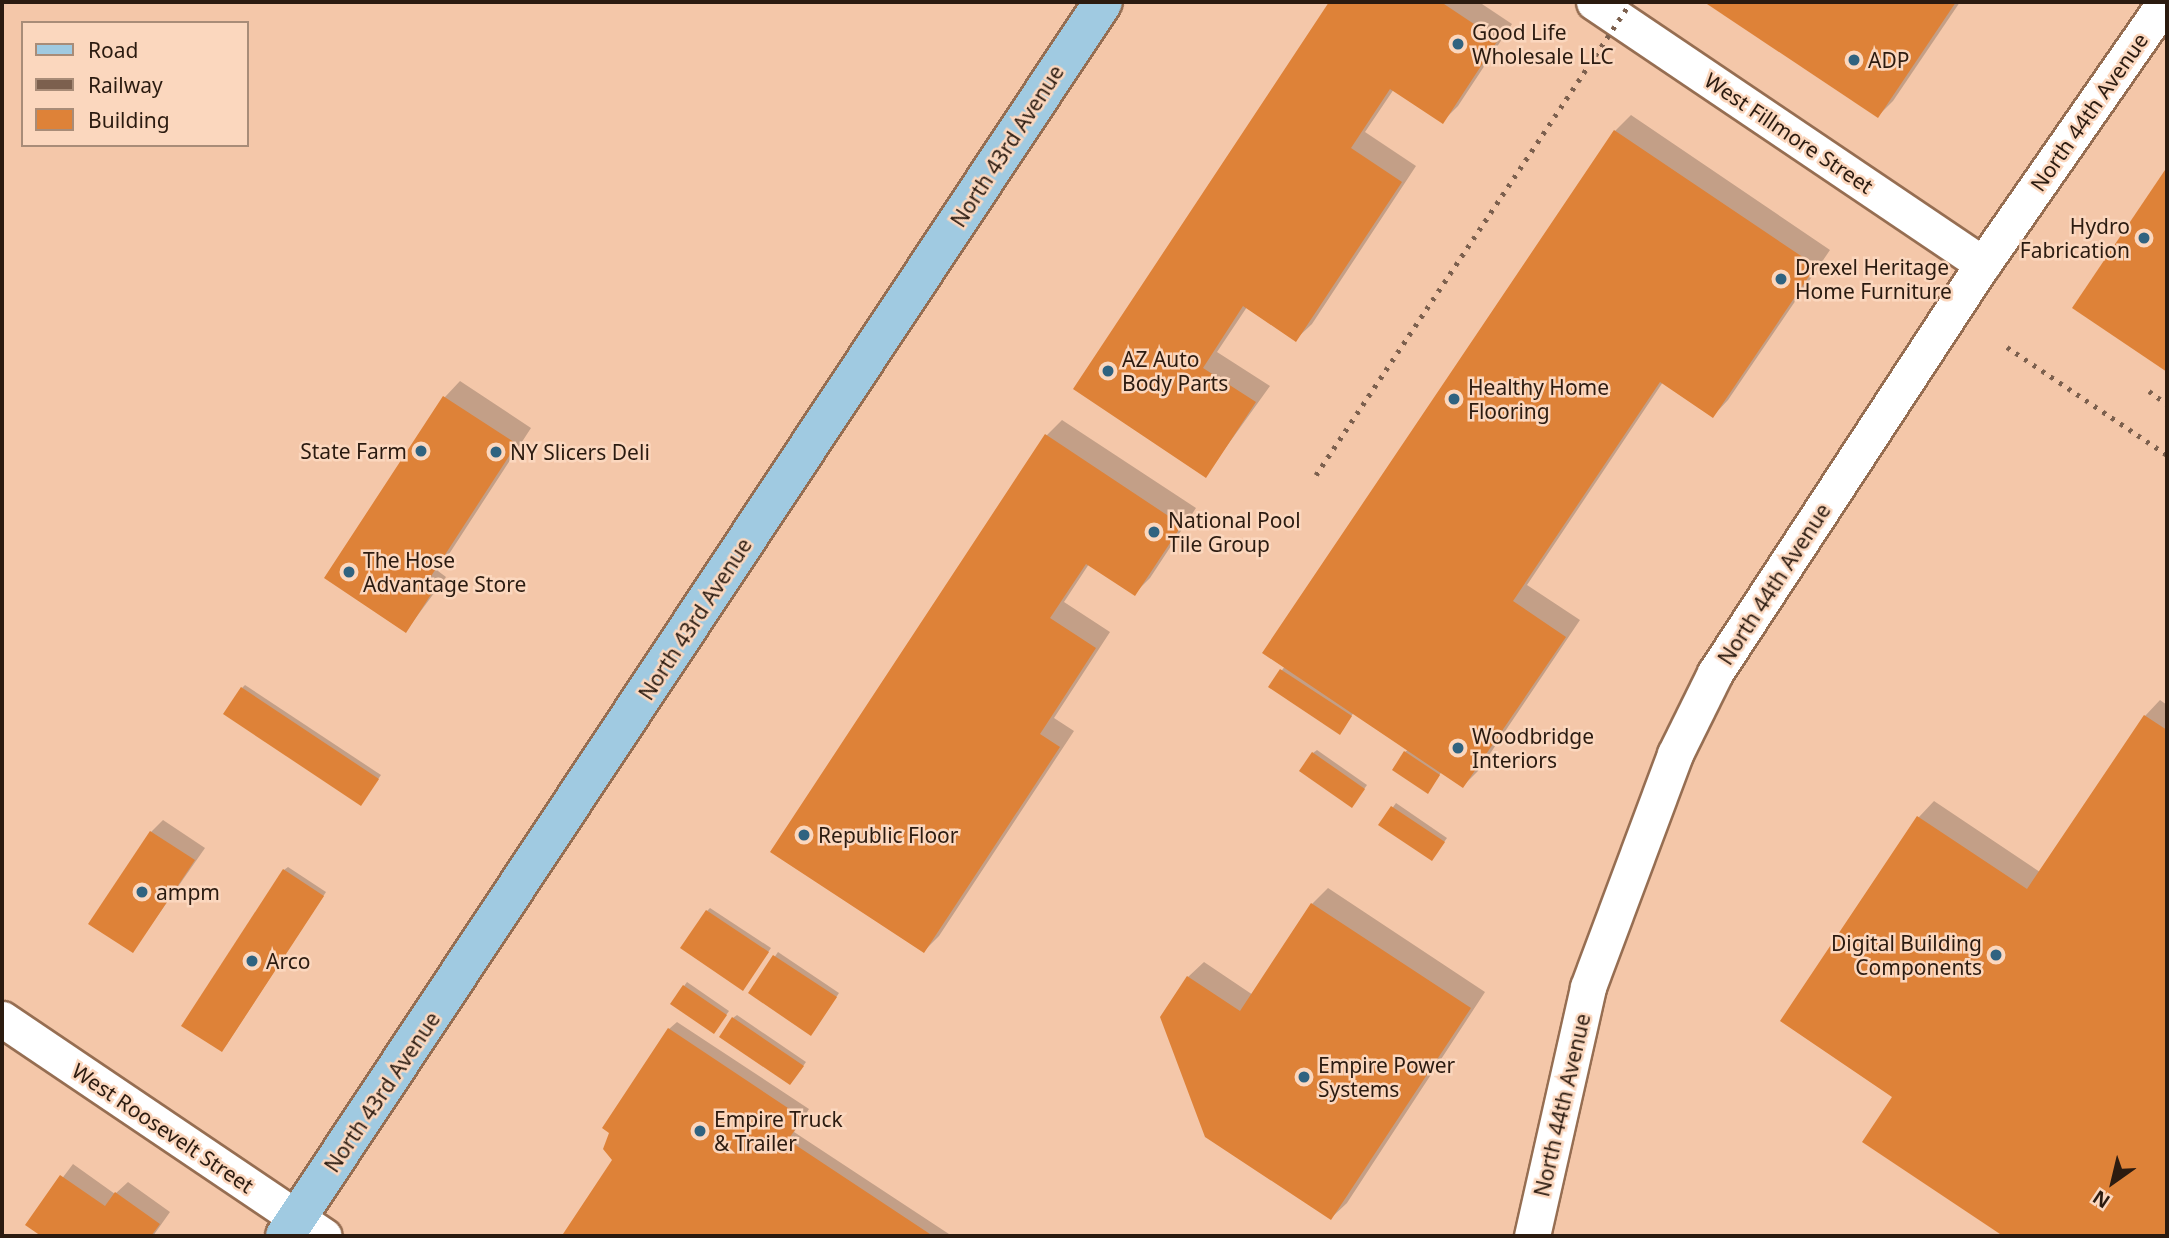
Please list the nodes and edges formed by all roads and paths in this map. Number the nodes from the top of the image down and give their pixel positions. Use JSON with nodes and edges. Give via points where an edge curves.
{"nodes":[{"id":1,"x":1103,"y":2,"type":"edge"},
{"id":2,"x":1594,"y":2,"type":"edge"},
{"id":3,"x":2165,"y":2,"type":"edge"},
{"id":4,"x":1983,"y":264,"type":"junction"},
{"id":5,"x":2,"y":1019,"type":"edge"},
{"id":6,"x":302,"y":1230,"type":"edge"},
{"id":7,"x":1532,"y":1236,"type":"edge"}],
"edges":[{"from":1,"to":6,"type":"main road","name":"North 43rd Avenue"},
{"from":2,"to":4,"type":"street","name":"West Fillmore Street"},
{"from":3,"to":4,"type":"street","name":"North 44th Avenue"},
{"from":4,"to":7,"type":"street","name":"North 44th Avenue","via":[[1715,673],[1675,754],[1588,987]]},
{"from":5,"to":6,"type":"street","name":"West Roosevelt Street"}]}
